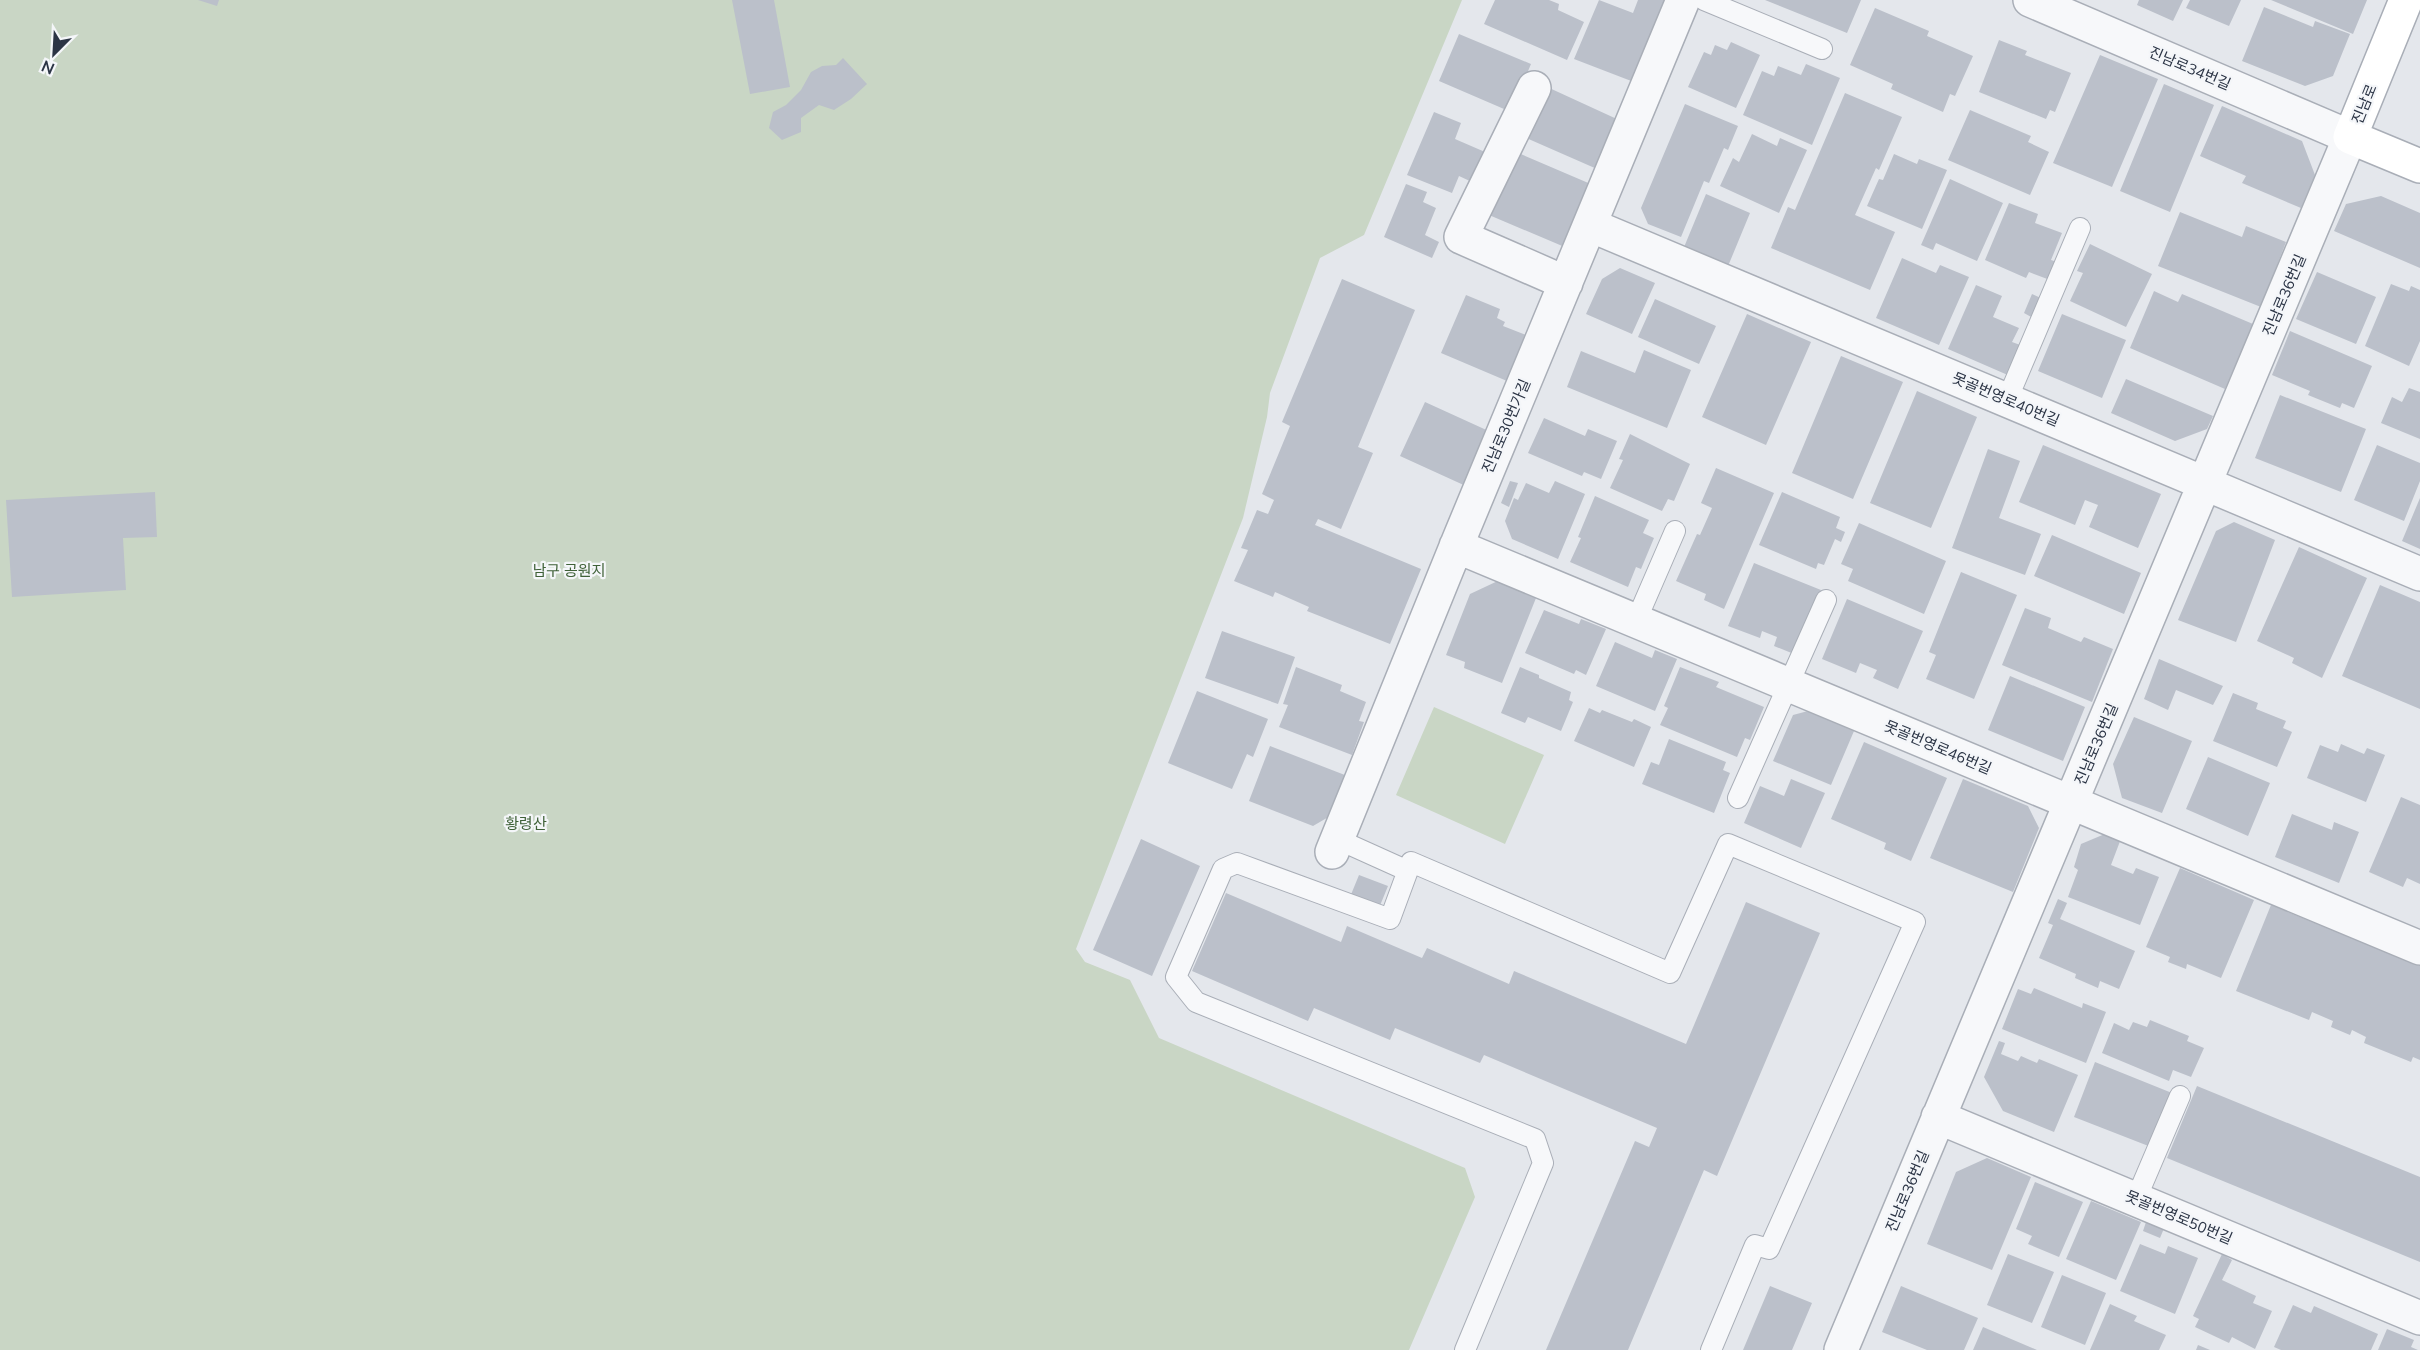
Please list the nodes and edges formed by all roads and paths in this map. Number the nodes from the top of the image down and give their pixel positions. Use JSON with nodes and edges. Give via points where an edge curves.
{"nodes":[{"id":1,"x":1683,"y":0,"type":"edge"},
{"id":2,"x":1704,"y":0,"type":"edge"},
{"id":3,"x":2030,"y":0,"type":"edge"},
{"id":4,"x":2406,"y":0,"type":"edge"},
{"id":5,"x":1822,"y":49,"type":"dead end"},
{"id":6,"x":1534,"y":88,"type":"dead end"},
{"id":7,"x":2350,"y":137,"type":"junction"},
{"id":8,"x":2420,"y":166,"type":"edge"},
{"id":9,"x":1590,"y":225,"type":"junction"},
{"id":10,"x":2079,"y":228,"type":"dead end"},
{"id":11,"x":1566,"y":283,"type":"junction"},
{"id":12,"x":2007,"y":399,"type":"junction"},
{"id":13,"x":2205,"y":483,"type":"junction"},
{"id":14,"x":1675,"y":531,"type":"dead end"},
{"id":15,"x":1456,"y":546,"type":"junction"},
{"id":16,"x":2420,"y":574,"type":"edge"},
{"id":17,"x":1826,"y":600,"type":"dead end"},
{"id":18,"x":1636,"y":621,"type":"junction"},
{"id":19,"x":1789,"y":685,"type":"junction"},
{"id":20,"x":1738,"y":798,"type":"dead end"},
{"id":21,"x":2071,"y":803,"type":"junction"},
{"id":22,"x":1334,"y":846,"type":"joint"},
{"id":23,"x":1408,"y":871,"type":"junction"},
{"id":24,"x":2420,"y":948,"type":"edge"},
{"id":25,"x":2180,"y":1096,"type":"dead end"},
{"id":26,"x":1938,"y":1117,"type":"junction"},
{"id":27,"x":2136,"y":1199,"type":"junction"},
{"id":28,"x":2420,"y":1318,"type":"edge"},
{"id":29,"x":1465,"y":1350,"type":"edge"},
{"id":30,"x":1711,"y":1350,"type":"edge"},
{"id":31,"x":1841,"y":1350,"type":"edge"}],
"edges":[{"from":1,"to":9,"type":"street","name":"진남로30번가길"},
{"from":2,"to":5,"type":"lane"},
{"from":3,"to":7,"type":"street","name":"진남로34번길"},
{"from":4,"to":7,"type":"main road","name":"진남로"},
{"from":6,"to":11,"type":"street","via":[[1461,237]]},
{"from":7,"to":8,"type":"main road","name":"진남로"},
{"from":7,"to":13,"type":"street","name":"진남로36번길"},
{"from":9,"to":11,"type":"street","name":"진남로30번가길"},
{"from":9,"to":12,"type":"street","name":"못골번영로40번길"},
{"from":10,"to":12,"type":"lane"},
{"from":11,"to":15,"type":"street","name":"진남로30번가길"},
{"from":12,"to":13,"type":"street","name":"못골번영로40번길"},
{"from":13,"to":16,"type":"street","name":"못골번영로40번길"},
{"from":13,"to":21,"type":"street","name":"진남로36번길"},
{"from":14,"to":18,"type":"lane"},
{"from":15,"to":18,"type":"street","name":"못골번영로46번길"},
{"from":15,"to":22,"type":"street","name":"진남로30번가길"},
{"from":17,"to":19,"type":"lane"},
{"from":18,"to":19,"type":"street","name":"못골번영로46번길"},
{"from":19,"to":20,"type":"lane"},
{"from":19,"to":21,"type":"street","name":"못골번영로46번길"},
{"from":21,"to":24,"type":"street","name":"못골번영로46번길"},
{"from":21,"to":26,"type":"street","name":"진남로36번길"},
{"from":22,"to":23,"type":"lane"},
{"from":23,"to":29,"type":"lane","via":[[1390,920],[1238,863],[1222,869],[1176,977],[1196,1002],[1535,1139],[1543,1163]]},
{"from":23,"to":30,"type":"lane","via":[[1412,862],[1670,973],[1728,844],[1915,922],[1769,1249],[1755,1245]]},
{"from":25,"to":27,"type":"lane"},
{"from":26,"to":27,"type":"street","name":"못골번영로50번길"},
{"from":26,"to":31,"type":"street","name":"진남로36번길"},
{"from":27,"to":28,"type":"street","name":"못골번영로50번길"}]}
